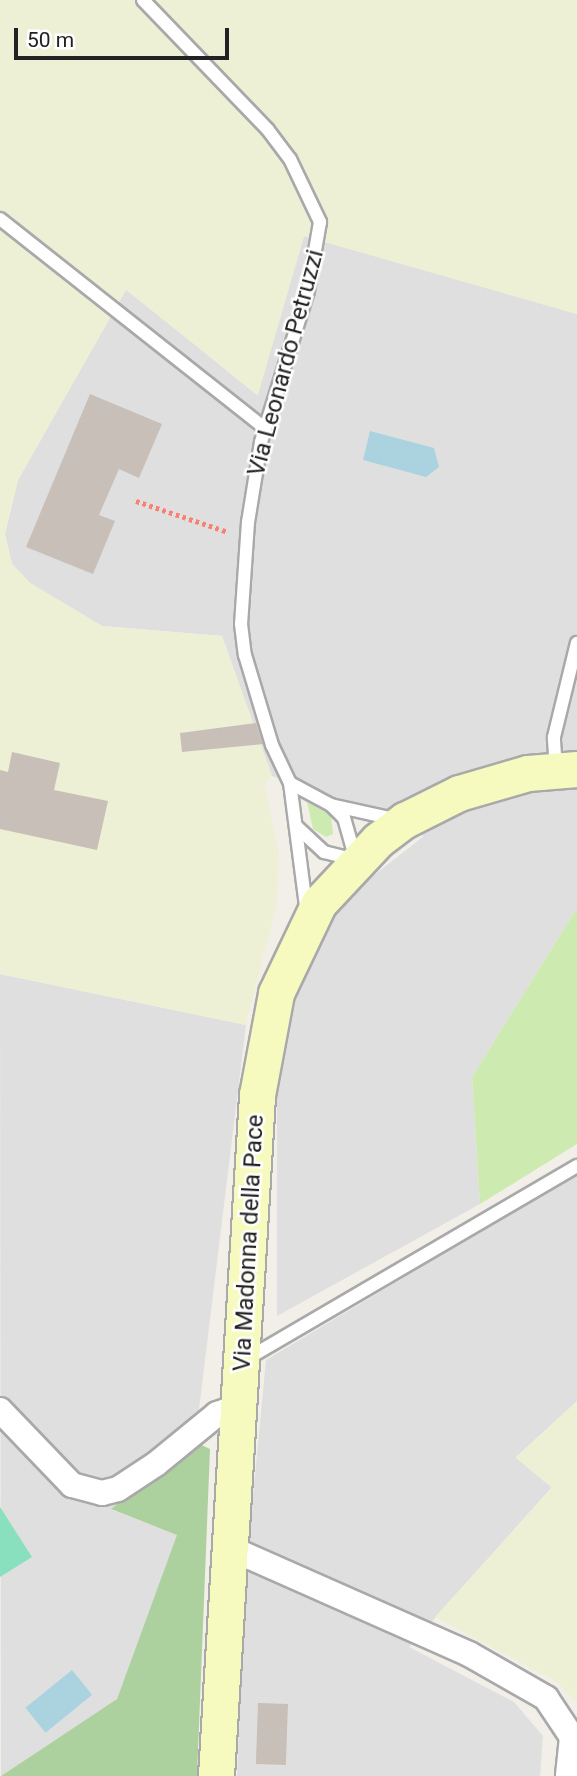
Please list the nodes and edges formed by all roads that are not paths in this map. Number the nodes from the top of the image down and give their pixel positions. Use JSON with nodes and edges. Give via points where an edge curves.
{"nodes":[{"id":1,"x":143,"y":0,"type":"edge"},
{"id":2,"x":0,"y":219,"type":"edge"},
{"id":3,"x":265,"y":428,"type":"junction"},
{"id":4,"x":577,"y":643,"type":"edge"},
{"id":5,"x":566,"y":769,"type":"edge"},
{"id":6,"x":290,"y":783,"type":"junction"},
{"id":7,"x":331,"y":805,"type":"junction"},
{"id":8,"x":405,"y":820,"type":"junction"},
{"id":9,"x":296,"y":826,"type":"junction"},
{"id":10,"x":356,"y":860,"type":"junction"},
{"id":11,"x":306,"y":924,"type":"junction"},
{"id":12,"x":577,"y":1166,"type":"edge"},
{"id":13,"x":243,"y":1361,"type":"junction"},
{"id":14,"x":240,"y":1406,"type":"junction"},
{"id":15,"x":0,"y":1410,"type":"edge"},
{"id":16,"x":232,"y":1549,"type":"junction"},
{"id":17,"x":216,"y":1776,"type":"edge"},
{"id":18,"x":568,"y":1776,"type":"edge"}],
"edges":[{"from":1,"to":3,"type":"lane","name":"Via Leonardo Petruzzi","via":[[268,130],[290,159],[320,222],[308,291]]},
{"from":2,"to":3,"type":"lane"},
{"from":3,"to":6,"type":"lane","name":"Via Leonardo Petruzzi","via":[[246,535],[242,624],[245,655],[272,745]]},
{"from":4,"to":5,"type":"lane","via":[[554,737]]},
{"from":5,"to":8,"type":"main road","name":"Via Madonna della Pace","via":[[459,793]]},
{"from":6,"to":7,"type":"lane"},
{"from":6,"to":9,"type":"lane","name":"Via Leonardo Petruzzi"},
{"from":7,"to":8,"type":"lane","via":[[365,816]]},
{"from":7,"to":10,"type":"lane","via":[[344,818]]},
{"from":8,"to":10,"type":"main road","name":"Via Madonna della Pace"},
{"from":9,"to":10,"type":"lane","via":[[324,852]]},
{"from":9,"to":11,"type":"lane","name":"Via Leonardo Petruzzi","via":[[307,888]]},
{"from":10,"to":11,"type":"main road","name":"Via Madonna della Pace"},
{"from":11,"to":13,"type":"main road","name":"Via Madonna della Pace","via":[[276,993],[261,1058]]},
{"from":12,"to":13,"type":"lane"},
{"from":13,"to":14,"type":"main road","name":"Via Madonna della Pace"},
{"from":14,"to":15,"type":"street","via":[[217,1414],[145,1471],[118,1489],[102,1493],[72,1485]]},
{"from":14,"to":16,"type":"main road","name":"Via Madonna della Pace"},
{"from":16,"to":17,"type":"main road","name":"Via Madonna della Pace"},
{"from":16,"to":18,"type":"street","via":[[469,1654],[547,1698],[572,1737]]}]}
